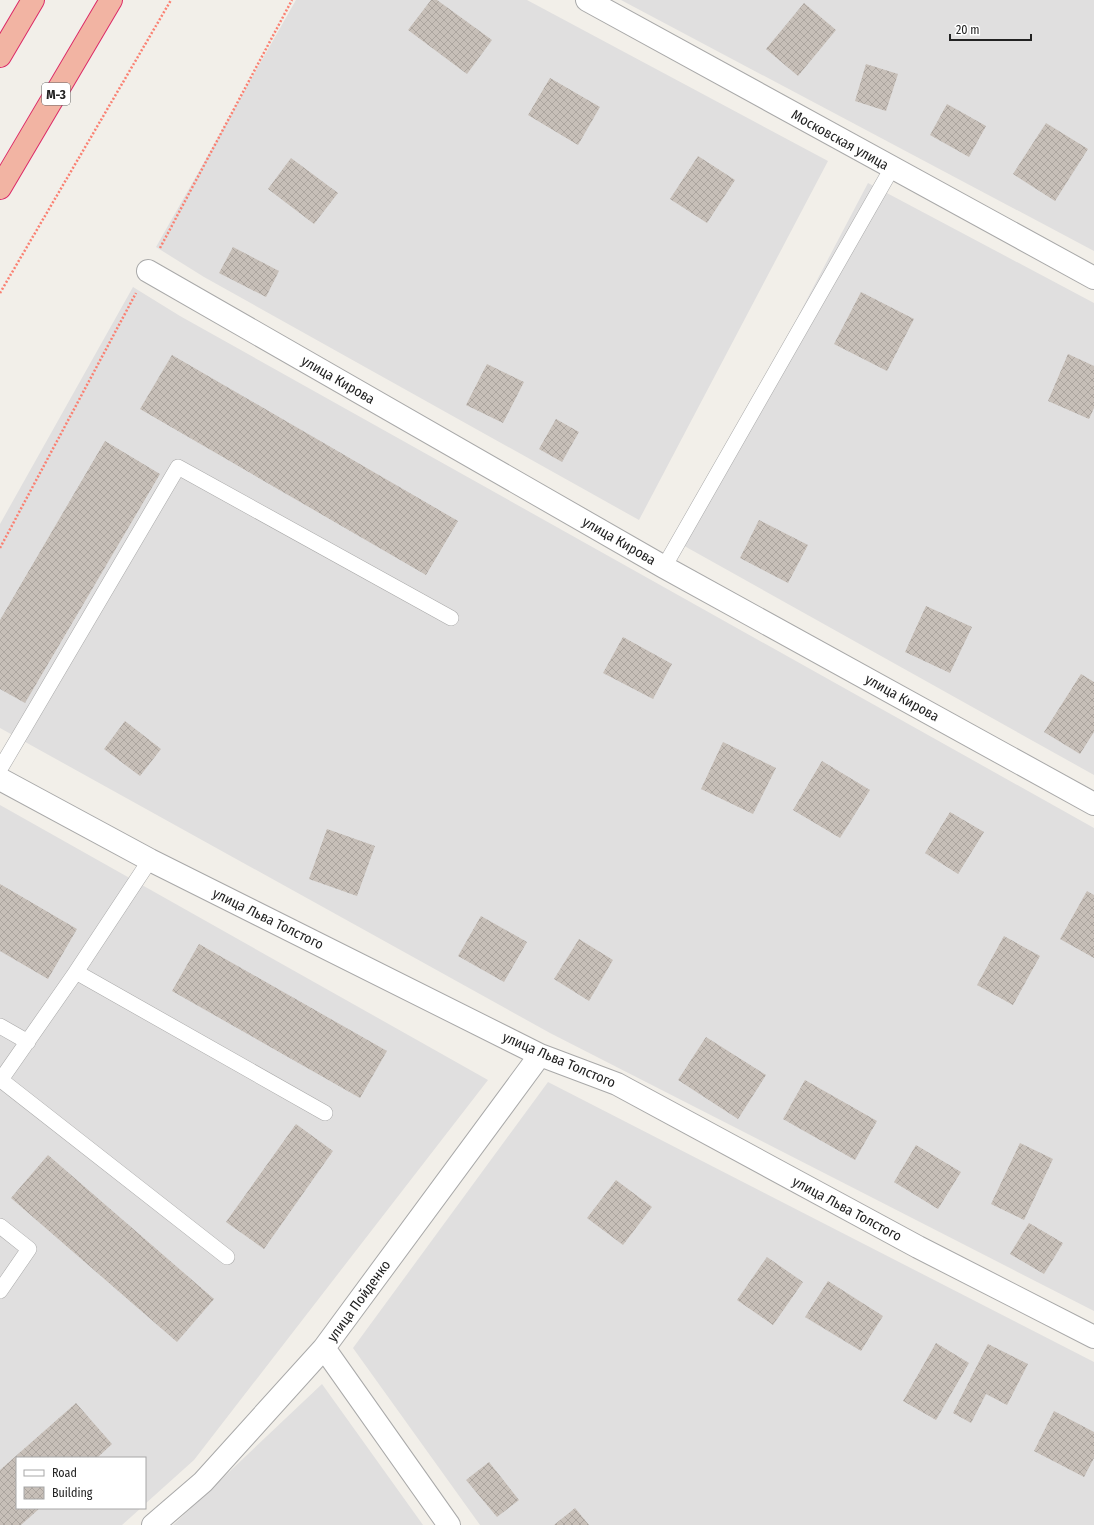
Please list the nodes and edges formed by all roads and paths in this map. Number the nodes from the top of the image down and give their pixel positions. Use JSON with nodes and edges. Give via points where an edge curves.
{"nodes":[{"id":1,"x":33,"y":0,"type":"edge"},
{"id":2,"x":111,"y":0,"type":"edge"},
{"id":3,"x":171,"y":0,"type":"edge"},
{"id":4,"x":292,"y":0,"type":"edge"},
{"id":5,"x":587,"y":0,"type":"edge"},
{"id":6,"x":0,"y":56,"type":"edge"},
{"id":7,"x":892,"y":168,"type":"junction"},
{"id":8,"x":0,"y":188,"type":"edge"},
{"id":9,"x":148,"y":271,"type":"junction"},
{"id":10,"x":1094,"y":278,"type":"edge"},
{"id":11,"x":0,"y":292,"type":"edge"},
{"id":12,"x":0,"y":548,"type":"edge"},
{"id":13,"x":664,"y":567,"type":"junction"},
{"id":14,"x":451,"y":618,"type":"dead end"},
{"id":15,"x":0,"y":769,"type":"edge"},
{"id":16,"x":0,"y":779,"type":"edge"},
{"id":17,"x":1094,"y":804,"type":"edge"},
{"id":18,"x":150,"y":860,"type":"junction"},
{"id":19,"x":76,"y":972,"type":"junction"},
{"id":20,"x":0,"y":1026,"type":"edge"},
{"id":21,"x":28,"y":1042,"type":"junction"},
{"id":22,"x":540,"y":1054,"type":"junction"},
{"id":23,"x":0,"y":1081,"type":"edge"},
{"id":24,"x":325,"y":1113,"type":"dead end"},
{"id":25,"x":0,"y":1226,"type":"edge"},
{"id":26,"x":227,"y":1257,"type":"dead end"},
{"id":27,"x":0,"y":1291,"type":"edge"},
{"id":28,"x":1094,"y":1337,"type":"edge"},
{"id":29,"x":324,"y":1348,"type":"junction"},
{"id":30,"x":153,"y":1525,"type":"edge"},
{"id":31,"x":449,"y":1525,"type":"edge"}],
"edges":[{"from":1,"to":6,"type":"highway"},
{"from":2,"to":8,"type":"highway","number":"М-3"},
{"from":3,"to":11,"type":"path"},
{"from":4,"to":9,"type":"path"},
{"from":5,"to":7,"type":"street","name":"Московская улица"},
{"from":7,"to":10,"type":"street","name":"Московская улица"},
{"from":7,"to":13,"type":"lane"},
{"from":9,"to":12,"type":"path"},
{"from":9,"to":13,"type":"street","name":"улица Кирова"},
{"from":13,"to":17,"type":"street","name":"улица Кирова"},
{"from":14,"to":15,"type":"lane","via":[[178,467]]},
{"from":16,"to":18,"type":"street","name":"улица Льва Толстого"},
{"from":18,"to":19,"type":"lane"},
{"from":18,"to":22,"type":"street","name":"улица Льва Толстого"},
{"from":19,"to":21,"type":"lane"},
{"from":19,"to":24,"type":"lane"},
{"from":20,"to":21,"type":"lane"},
{"from":21,"to":23,"type":"lane"},
{"from":22,"to":28,"type":"street","name":"улица Льва Толстого","via":[[617,1084],[918,1247]]},
{"from":22,"to":29,"type":"street","name":"улица Пойденко"},
{"from":23,"to":26,"type":"lane"},
{"from":25,"to":27,"type":"lane","via":[[29,1249]]},
{"from":29,"to":30,"type":"street","name":"улица Пойденко","via":[[203,1482]]},
{"from":29,"to":31,"type":"street"}]}
